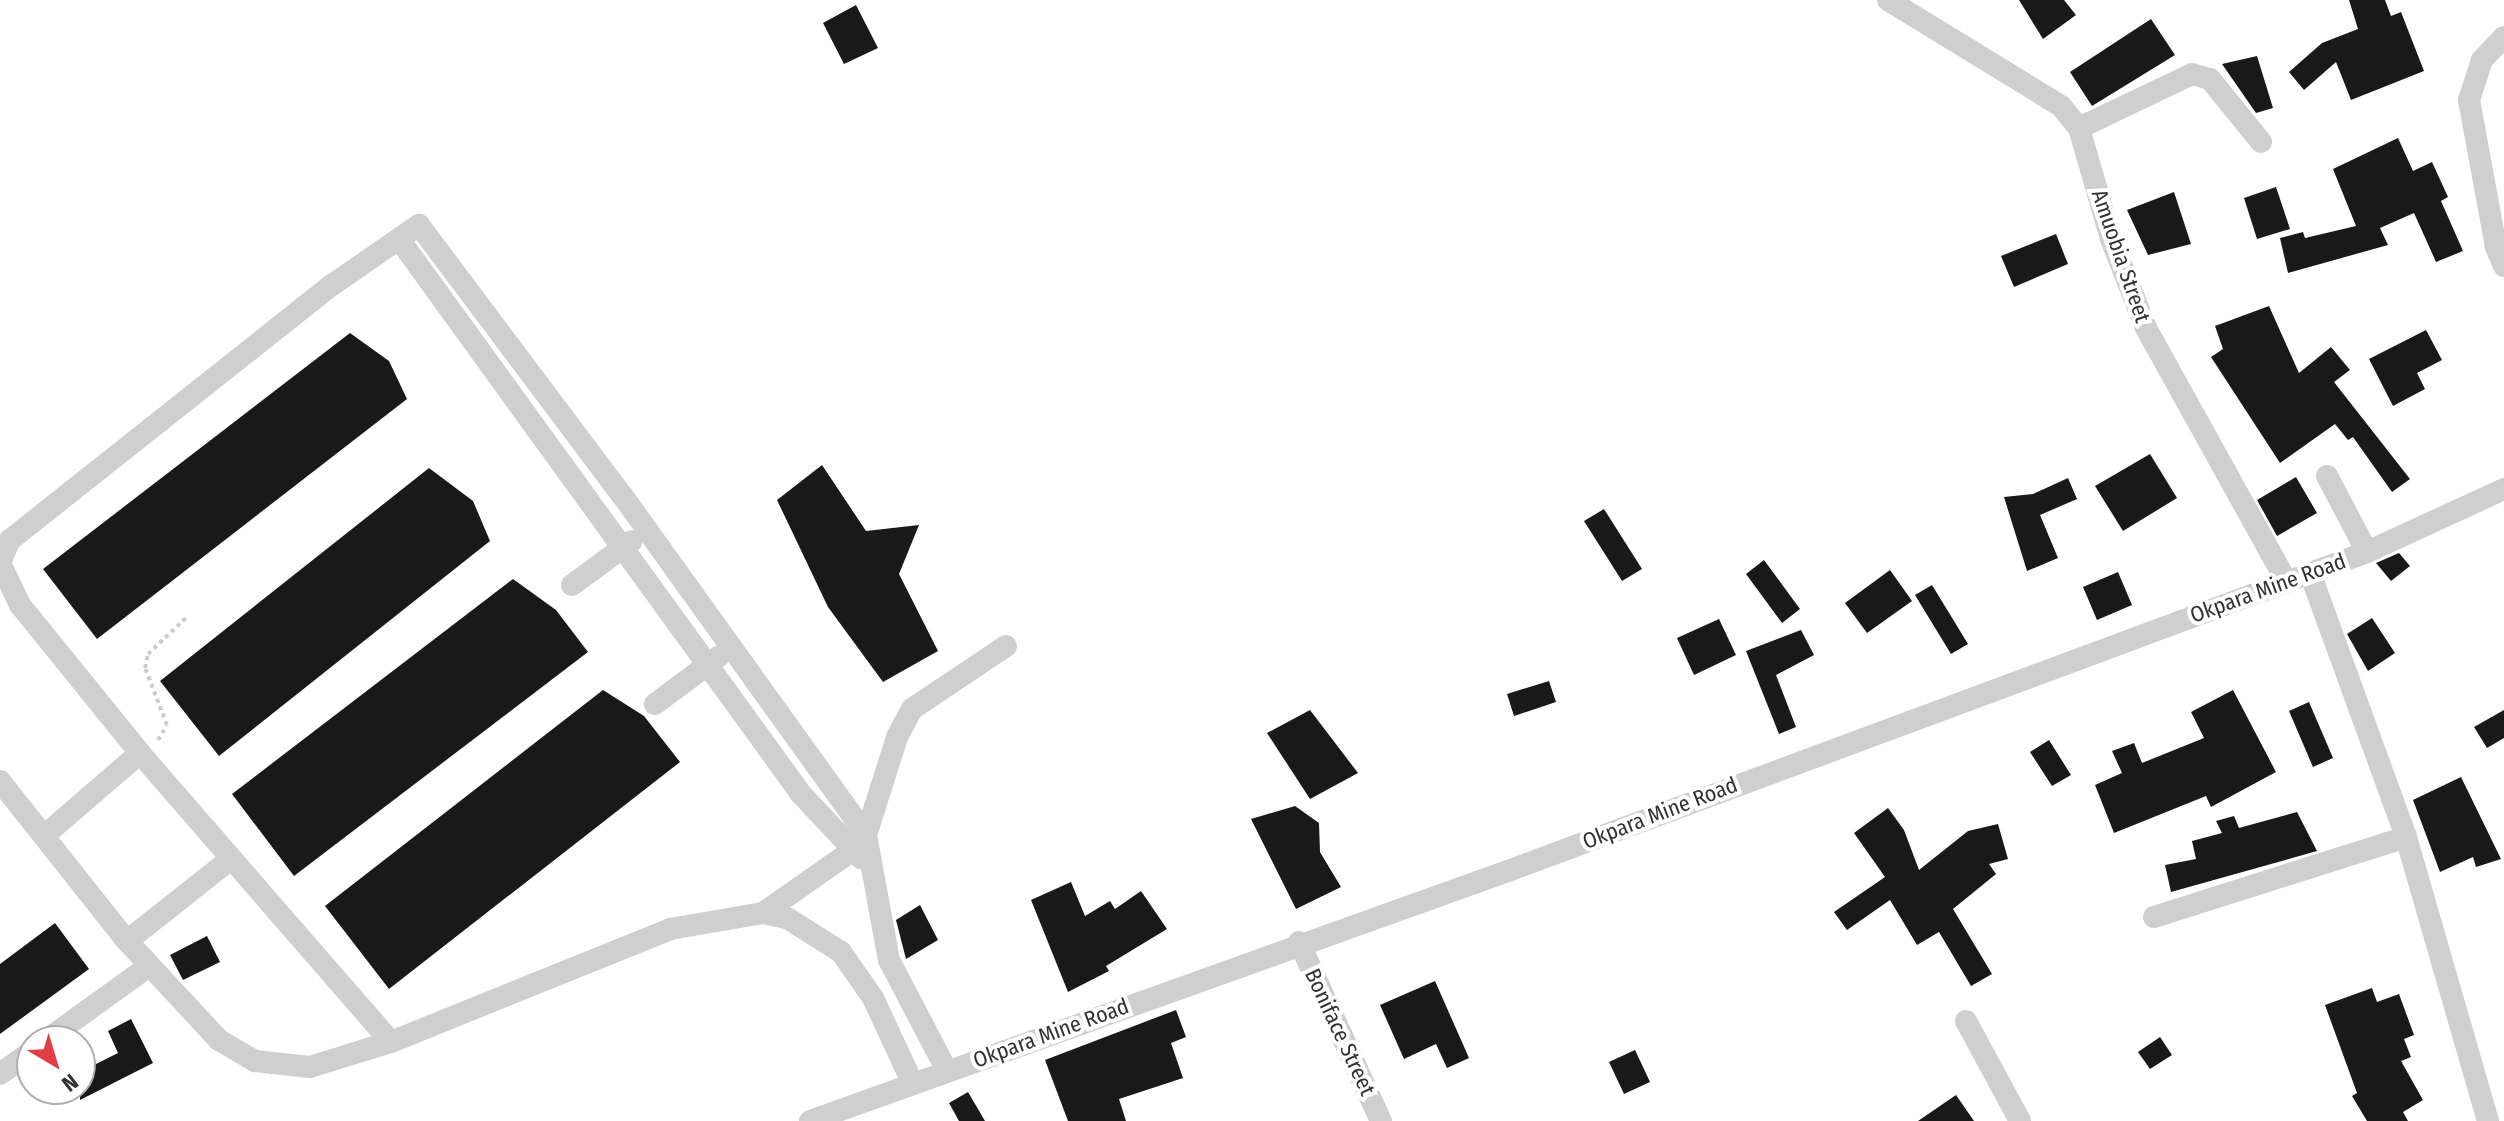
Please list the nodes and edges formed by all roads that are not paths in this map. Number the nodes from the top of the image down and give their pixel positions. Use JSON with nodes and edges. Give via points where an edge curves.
{"nodes":[{"id":1,"x":1888,"y":0,"type":"edge"},
{"id":2,"x":2504,"y":37,"type":"edge"},
{"id":3,"x":2079,"y":128,"type":"junction"},
{"id":4,"x":2261,"y":142,"type":"dead end"},
{"id":5,"x":399,"y":239,"type":"junction"},
{"id":6,"x":2504,"y":266,"type":"edge"},
{"id":7,"x":478,"y":302,"type":"junction"},
{"id":8,"x":458,"y":316,"type":"junction"},
{"id":9,"x":574,"y":431,"type":"junction"},
{"id":10,"x":553,"y":449,"type":"junction"},
{"id":11,"x":2327,"y":476,"type":"dead end"},
{"id":12,"x":2504,"y":489,"type":"edge"},
{"id":13,"x":647,"y":531,"type":"junction"},
{"id":14,"x":623,"y":548,"type":"junction"},
{"id":15,"x":2367,"y":552,"type":"junction"},
{"id":16,"x":2310,"y":573,"type":"junction"},
{"id":17,"x":2286,"y":581,"type":"junction"},
{"id":18,"x":572,"y":585,"type":"dead end"},
{"id":19,"x":1006,"y":646,"type":"dead end"},
{"id":20,"x":730,"y":649,"type":"junction"},
{"id":21,"x":708,"y":665,"type":"junction"},
{"id":22,"x":655,"y":704,"type":"dead end"},
{"id":23,"x":140,"y":753,"type":"junction"},
{"id":24,"x":0,"y":781,"type":"edge"},
{"id":25,"x":45,"y":835,"type":"junction"},
{"id":26,"x":866,"y":835,"type":"junction"},
{"id":27,"x":2406,"y":837,"type":"junction"},
{"id":28,"x":860,"y":857,"type":"junction"},
{"id":29,"x":231,"y":859,"type":"junction"},
{"id":30,"x":763,"y":913,"type":"junction"},
{"id":31,"x":2154,"y":917,"type":"dead end"},
{"id":32,"x":127,"y":941,"type":"junction"},
{"id":33,"x":1299,"y":942,"type":"junction"},
{"id":34,"x":149,"y":966,"type":"junction"},
{"id":35,"x":1966,"y":1021,"type":"dead end"},
{"id":36,"x":67,"y":1025,"type":"edge"},
{"id":37,"x":391,"y":1042,"type":"junction"},
{"id":38,"x":947,"y":1071,"type":"junction"},
{"id":39,"x":913,"y":1084,"type":"junction"},
{"id":40,"x":810,"y":1121,"type":"edge"},
{"id":41,"x":1381,"y":1121,"type":"edge"},
{"id":42,"x":2020,"y":1121,"type":"edge"},
{"id":43,"x":2488,"y":1121,"type":"edge"}],
"edges":[{"from":1,"to":3,"type":"street","name":"Amuobia Street","via":[[2061,106]]},
{"from":2,"to":6,"type":"street","via":[[2482,60],[2469,100]]},
{"from":3,"to":4,"type":"street","via":[[2192,74],[2210,79]]},
{"from":3,"to":17,"type":"street","name":"Amuobia Street","via":[[2111,239],[2146,328]]},
{"from":5,"to":7,"type":"street","via":[[415,226],[424,228]]},
{"from":5,"to":8,"type":"street"},
{"from":5,"to":23,"type":"street","via":[[332,285],[2,550],[3,577],[20,605]]},
{"from":7,"to":8,"type":"street"},
{"from":7,"to":9,"type":"street"},
{"from":8,"to":10,"type":"street"},
{"from":9,"to":10,"type":"street"},
{"from":9,"to":13,"type":"street"},
{"from":10,"to":14,"type":"street"},
{"from":11,"to":15,"type":"street"},
{"from":12,"to":15,"type":"street","name":"Okpara Mine Road"},
{"from":13,"to":14,"type":"street"},
{"from":13,"to":20,"type":"street"},
{"from":14,"to":18,"type":"street"},
{"from":14,"to":21,"type":"street"},
{"from":15,"to":16,"type":"street","name":"Okpara Mine Road"},
{"from":16,"to":17,"type":"street","name":"Okpara Mine Road"},
{"from":16,"to":27,"type":"street"},
{"from":17,"to":33,"type":"street","name":"Okpara Mine Road","via":[[1508,871]]},
{"from":19,"to":26,"type":"street","via":[[912,709],[897,737]]},
{"from":20,"to":21,"type":"street"},
{"from":20,"to":26,"type":"street"},
{"from":21,"to":22,"type":"street"},
{"from":21,"to":28,"type":"street"},
{"from":23,"to":25,"type":"street"},
{"from":23,"to":29,"type":"street"},
{"from":24,"to":25,"type":"street"},
{"from":25,"to":32,"type":"street"},
{"from":26,"to":28,"type":"street"},
{"from":27,"to":31,"type":"street"},
{"from":27,"to":43,"type":"street"},
{"from":28,"to":30,"type":"street"},
{"from":28,"to":38,"type":"street","via":[[889,960]]},
{"from":29,"to":32,"type":"street"},
{"from":29,"to":37,"type":"street"},
{"from":30,"to":37,"type":"street","via":[[670,929]]},
{"from":30,"to":39,"type":"street","via":[[787,918],[841,952],[873,998]]},
{"from":32,"to":34,"type":"street"},
{"from":33,"to":38,"type":"street","name":"Okpara Mine Road"},
{"from":33,"to":41,"type":"street","name":"Boniface Street"},
{"from":34,"to":36,"type":"street"},
{"from":34,"to":37,"type":"street","via":[[219,1040],[255,1061],[310,1067]]},
{"from":35,"to":42,"type":"street"},
{"from":38,"to":39,"type":"street","name":"Okpara Mine Road"},
{"from":39,"to":40,"type":"street","name":"Okpara Mine Road"}]}
